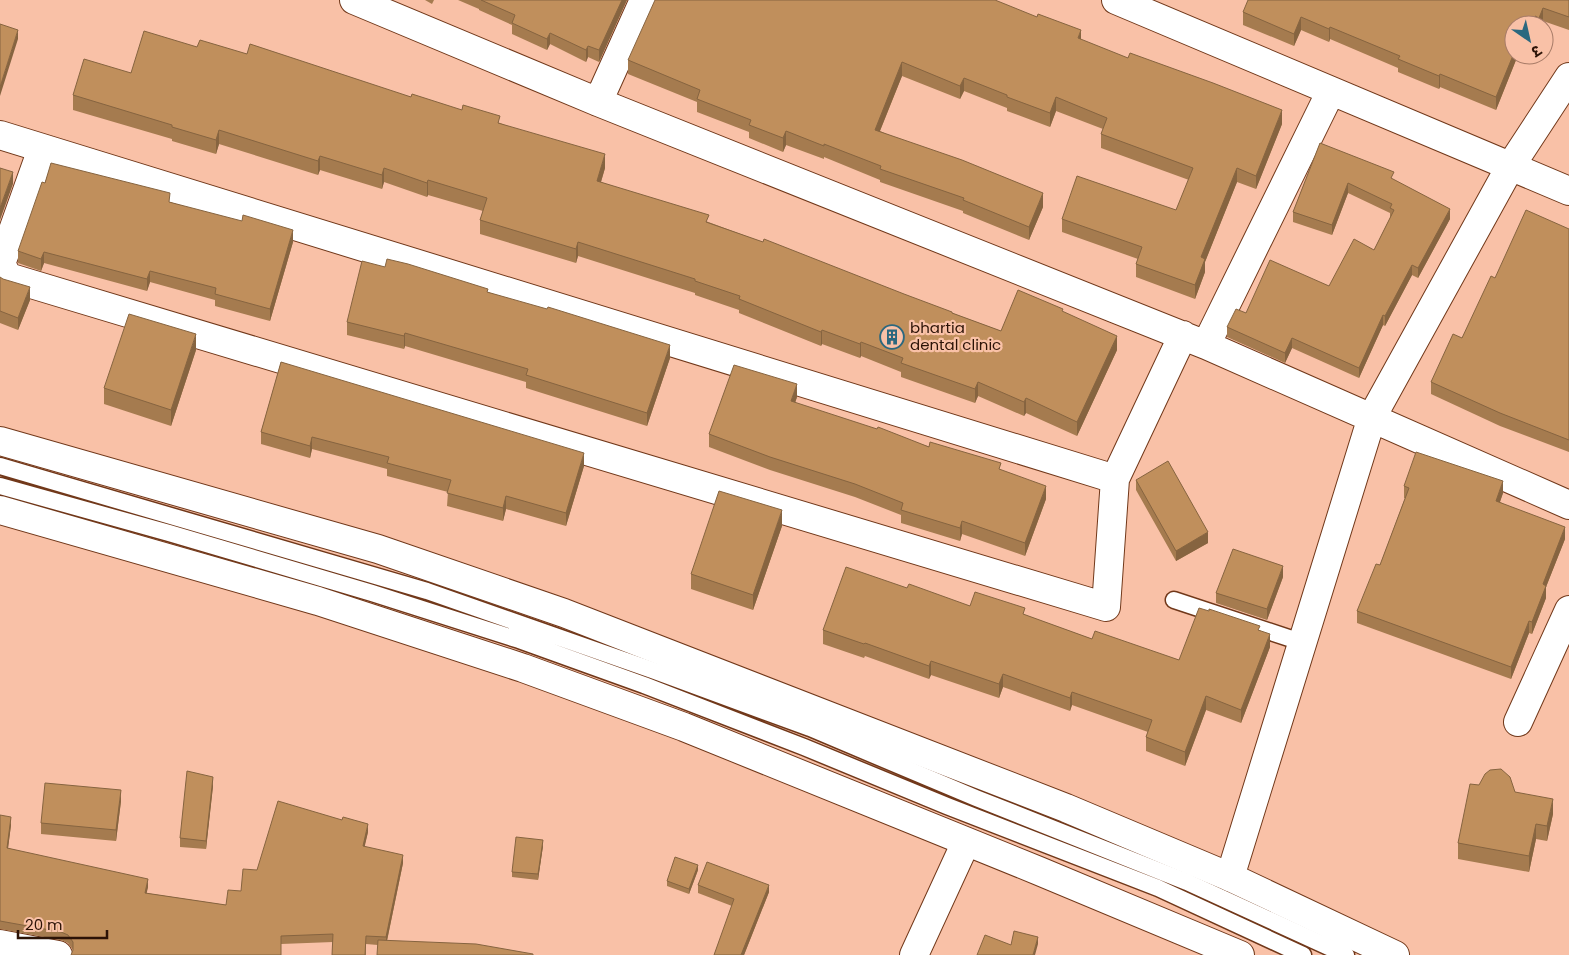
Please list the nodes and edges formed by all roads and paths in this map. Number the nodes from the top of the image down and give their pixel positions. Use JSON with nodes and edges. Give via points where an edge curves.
{"nodes":[{"id":1,"x":644,"y":0,"type":"edge"},
{"id":2,"x":1116,"y":0,"type":"edge"},
{"id":3,"x":363,"y":2,"type":"edge"},
{"id":4,"x":1569,"y":77,"type":"edge"},
{"id":5,"x":1331,"y":91,"type":"junction"},
{"id":6,"x":598,"y":102,"type":"junction"},
{"id":7,"x":0,"y":135,"type":"edge"},
{"id":8,"x":42,"y":149,"type":"junction"},
{"id":9,"x":1510,"y":166,"type":"junction"},
{"id":10,"x":1569,"y":192,"type":"edge"},
{"id":11,"x":1194,"y":340,"type":"junction"},
{"id":12,"x":1372,"y":417,"type":"junction"},
{"id":13,"x":0,"y":442,"type":"edge"},
{"id":14,"x":0,"y":466,"type":"edge"},
{"id":15,"x":1115,"y":479,"type":"junction"},
{"id":16,"x":0,"y":486,"type":"edge"},
{"id":17,"x":1569,"y":505,"type":"edge"},
{"id":18,"x":0,"y":510,"type":"edge"},
{"id":19,"x":1174,"y":600,"type":"dead end"},
{"id":20,"x":1569,"y":610,"type":"edge"},
{"id":21,"x":1304,"y":643,"type":"junction"},
{"id":22,"x":1518,"y":722,"type":"dead end"},
{"id":23,"x":966,"y":842,"type":"junction"},
{"id":24,"x":1230,"y":877,"type":"junction"},
{"id":25,"x":0,"y":944,"type":"edge"},
{"id":26,"x":58,"y":955,"type":"edge"},
{"id":27,"x":914,"y":955,"type":"edge"},
{"id":28,"x":1240,"y":955,"type":"edge"},
{"id":29,"x":1303,"y":955,"type":"edge"},
{"id":30,"x":1346,"y":955,"type":"edge"},
{"id":31,"x":1395,"y":955,"type":"edge"}],
"edges":[{"from":1,"to":6,"type":"street"},
{"from":2,"to":5,"type":"street"},
{"from":3,"to":6,"type":"street"},
{"from":4,"to":9,"type":"street"},
{"from":5,"to":9,"type":"street"},
{"from":5,"to":11,"type":"street"},
{"from":6,"to":11,"type":"street"},
{"from":7,"to":8,"type":"street"},
{"from":8,"to":15,"type":"street"},
{"from":8,"to":15,"type":"street","via":[[1,264],[8,277],[1106,607]]},
{"from":9,"to":10,"type":"street"},
{"from":9,"to":12,"type":"street"},
{"from":11,"to":12,"type":"street"},
{"from":11,"to":15,"type":"street"},
{"from":12,"to":17,"type":"street"},
{"from":12,"to":21,"type":"street"},
{"from":13,"to":24,"type":"street","via":[[378,548],[564,613],[1066,808]]},
{"from":14,"to":30,"type":"lane","via":[[427,592],[662,673],[810,728],[1187,882]]},
{"from":16,"to":29,"type":"lane","via":[[363,590],[519,640],[760,730],[1158,888]]},
{"from":18,"to":23,"type":"street","via":[[318,601],[523,668],[684,727]]},
{"from":19,"to":21,"type":"lane"},
{"from":20,"to":22,"type":"street"},
{"from":21,"to":24,"type":"street"},
{"from":23,"to":27,"type":"street"},
{"from":23,"to":28,"type":"street"},
{"from":24,"to":31,"type":"street"},
{"from":25,"to":26,"type":"street"}]}
